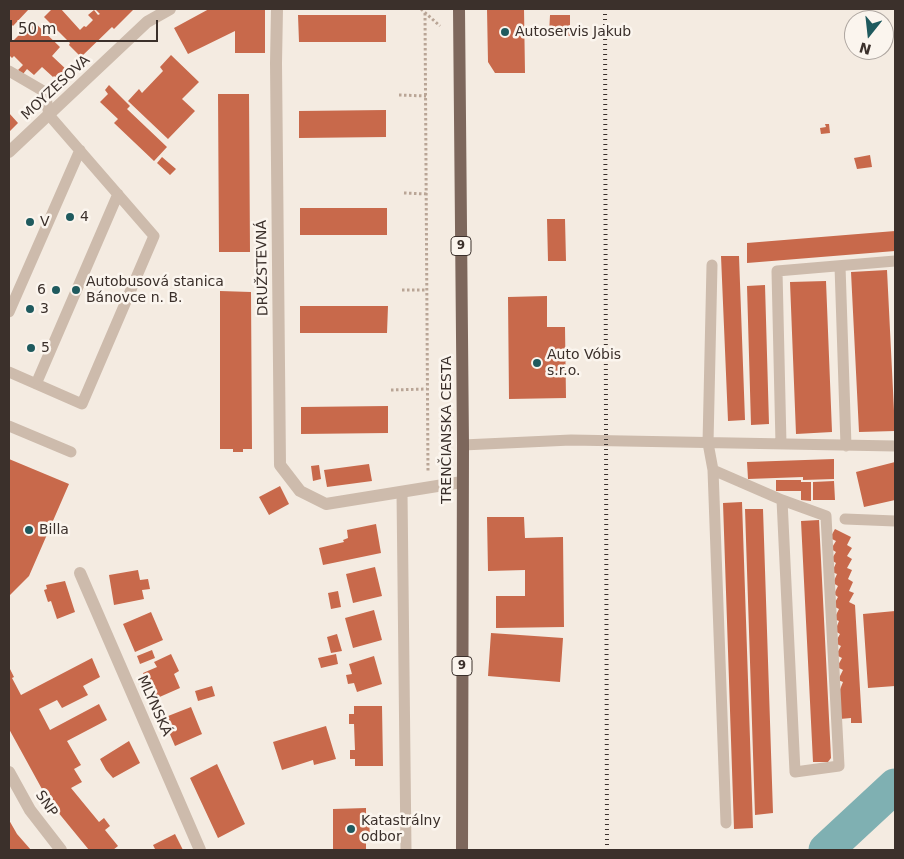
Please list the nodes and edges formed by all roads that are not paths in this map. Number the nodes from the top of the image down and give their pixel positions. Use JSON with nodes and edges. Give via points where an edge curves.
{"nodes":[{"id":1,"x":170,"y":9,"type":"edge"},
{"id":2,"x":277,"y":9,"type":"edge"},
{"id":3,"x":460,"y":9,"type":"edge"},
{"id":4,"x":9,"y":71,"type":"edge"},
{"id":5,"x":49,"y":115,"type":"junction"},
{"id":6,"x":80,"y":150,"type":"junction"},
{"id":7,"x":9,"y":152,"type":"edge"},
{"id":8,"x":118,"y":194,"type":"junction"},
{"id":9,"x":895,"y":261,"type":"edge"},
{"id":10,"x":712,"y":265,"type":"dead end"},
{"id":11,"x":840,"y":266,"type":"junction"},
{"id":12,"x":9,"y":312,"type":"edge"},
{"id":13,"x":9,"y":372,"type":"edge"},
{"id":14,"x":36,"y":384,"type":"junction"},
{"id":15,"x":9,"y":426,"type":"edge"},
{"id":16,"x":708,"y":443,"type":"junction"},
{"id":17,"x":463,"y":444,"type":"junction"},
{"id":18,"x":781,"y":444,"type":"junction"},
{"id":19,"x":846,"y":446,"type":"junction"},
{"id":20,"x":895,"y":446,"type":"edge"},
{"id":21,"x":71,"y":452,"type":"dead end"},
{"id":22,"x":713,"y":470,"type":"junction"},
{"id":23,"x":462,"y":482,"type":"junction"},
{"id":24,"x":402,"y":492,"type":"junction"},
{"id":25,"x":782,"y":500,"type":"junction"},
{"id":26,"x":845,"y":519,"type":"dead end"},
{"id":27,"x":895,"y":521,"type":"edge"},
{"id":28,"x":80,"y":573,"type":"dead end"},
{"id":29,"x":9,"y":772,"type":"edge"},
{"id":30,"x":726,"y":823,"type":"dead end"},
{"id":31,"x":62,"y":850,"type":"edge"},
{"id":32,"x":200,"y":850,"type":"edge"},
{"id":33,"x":406,"y":850,"type":"edge"},
{"id":34,"x":462,"y":850,"type":"edge"}],
"edges":[{"from":1,"to":5,"type":"street","name":"MOYZESOVA","via":[[147,22]]},
{"from":2,"to":24,"type":"street","name":"DRUŽSTEVNÁ","via":[[280,465],[300,492],[326,504]]},
{"from":3,"to":17,"type":"main road","name":"TRENČIANSKA CESTA","number":"9"},
{"from":4,"to":5,"type":"lane","via":[[45,92]]},
{"from":5,"to":6,"type":"lane"},
{"from":5,"to":7,"type":"street","name":"MOYZESOVA"},
{"from":6,"to":8,"type":"lane"},
{"from":6,"to":12,"type":"lane"},
{"from":8,"to":14,"type":"lane"},
{"from":8,"to":14,"type":"lane","via":[[154,236],[86,396],[82,404]]},
{"from":9,"to":11,"type":"lane"},
{"from":10,"to":16,"type":"lane"},
{"from":11,"to":18,"type":"lane","via":[[777,271]]},
{"from":11,"to":19,"type":"lane"},
{"from":13,"to":14,"type":"lane"},
{"from":15,"to":21,"type":"lane"},
{"from":16,"to":17,"type":"lane","via":[[571,440]]},
{"from":16,"to":18,"type":"lane"},
{"from":16,"to":22,"type":"lane"},
{"from":17,"to":23,"type":"main road","name":"TRENČIANSKA CESTA","number":"9"},
{"from":18,"to":19,"type":"lane"},
{"from":19,"to":20,"type":"lane"},
{"from":22,"to":25,"type":"lane"},
{"from":22,"to":30,"type":"lane"},
{"from":23,"to":24,"type":"street"},
{"from":23,"to":34,"type":"main road","name":"TRENČIANSKA CESTA","number":"9"},
{"from":24,"to":33,"type":"lane"},
{"from":25,"to":25,"type":"lane","via":[[826,516],[839,766],[795,772]]},
{"from":26,"to":27,"type":"lane"},
{"from":28,"to":32,"type":"street","name":"MLYNSKÁ"},
{"from":29,"to":31,"type":"street","name":"SNP","via":[[30,810]]}]}
